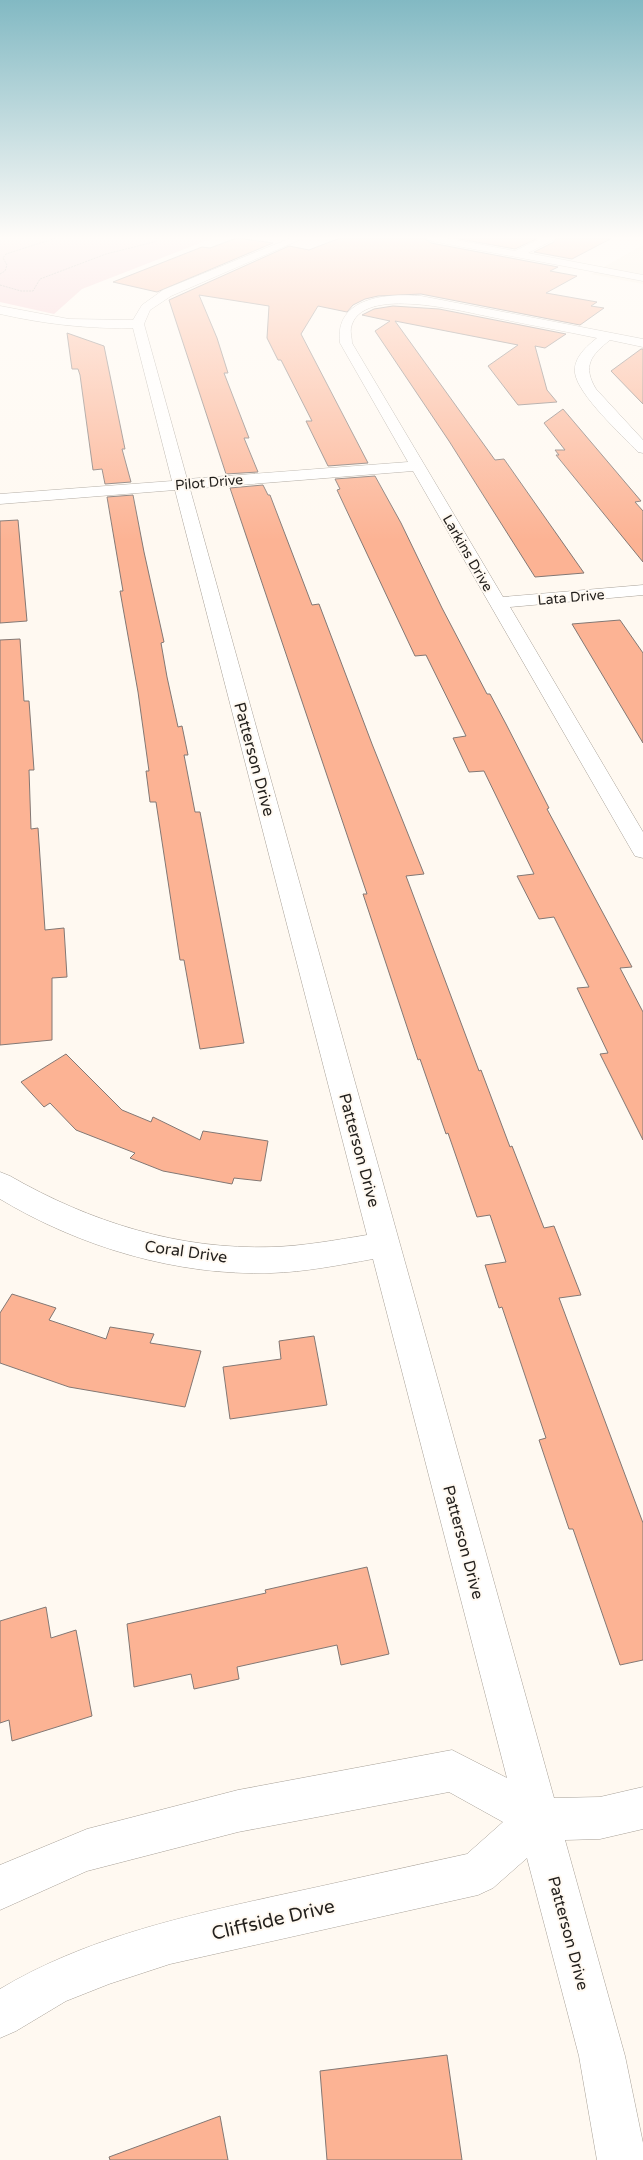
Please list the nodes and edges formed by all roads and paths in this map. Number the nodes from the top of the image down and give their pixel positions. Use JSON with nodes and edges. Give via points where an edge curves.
{"nodes":[{"id":1,"x":142,"y":339,"type":"edge"},
{"id":2,"x":345,"y":339,"type":"edge"},
{"id":3,"x":605,"y":339,"type":"edge"},
{"id":4,"x":622,"y":339,"type":"edge"},
{"id":5,"x":643,"y":343,"type":"edge"},
{"id":6,"x":643,"y":449,"type":"edge"},
{"id":7,"x":417,"y":466,"type":"junction"},
{"id":8,"x":182,"y":484,"type":"junction"},
{"id":9,"x":0,"y":499,"type":"edge"},
{"id":10,"x":643,"y":590,"type":"edge"},
{"id":11,"x":498,"y":604,"type":"junction"},
{"id":12,"x":643,"y":851,"type":"edge"},
{"id":13,"x":0,"y":1184,"type":"edge"},
{"id":14,"x":385,"y":1244,"type":"junction"},
{"id":15,"x":643,"y":1808,"type":"edge"},
{"id":16,"x":539,"y":1819,"type":"junction"},
{"id":17,"x":0,"y":1888,"type":"edge"},
{"id":18,"x":0,"y":2015,"type":"edge"},
{"id":19,"x":622,"y":2160,"type":"edge"}],
"edges":[{"from":1,"to":8,"type":"street","name":"Patterson Drive"},
{"from":2,"to":7,"type":"street","name":"Larkins Drive"},
{"from":3,"to":6,"type":"street","via":[[588,353],[582,373],[589,389]]},
{"from":4,"to":5,"type":"street","name":"Larkins Drive"},
{"from":7,"to":8,"type":"street","name":"Pilot Drive"},
{"from":7,"to":11,"type":"street","name":"Larkins Drive"},
{"from":8,"to":9,"type":"street","name":"Pilot Drive"},
{"from":8,"to":14,"type":"street","name":"Patterson Drive"},
{"from":10,"to":11,"type":"street","name":"Lata Drive"},
{"from":11,"to":12,"type":"street","name":"Larkins Drive"},
{"from":13,"to":14,"type":"street","name":"Coral Drive","via":[[58,1217],[134,1243],[178,1253],[271,1260]]},
{"from":14,"to":16,"type":"street","name":"Patterson Drive"},
{"from":15,"to":16,"type":"street","via":[[600,1818]]},
{"from":16,"to":17,"type":"street","via":[[452,1771],[238,1811],[96,1847]]},
{"from":16,"to":18,"type":"street","name":"Cliffside Drive","via":[[478,1873],[170,1942],[109,1961],[50,1985]]},
{"from":16,"to":19,"type":"street","name":"Patterson Drive","via":[[602,2056]]}]}
